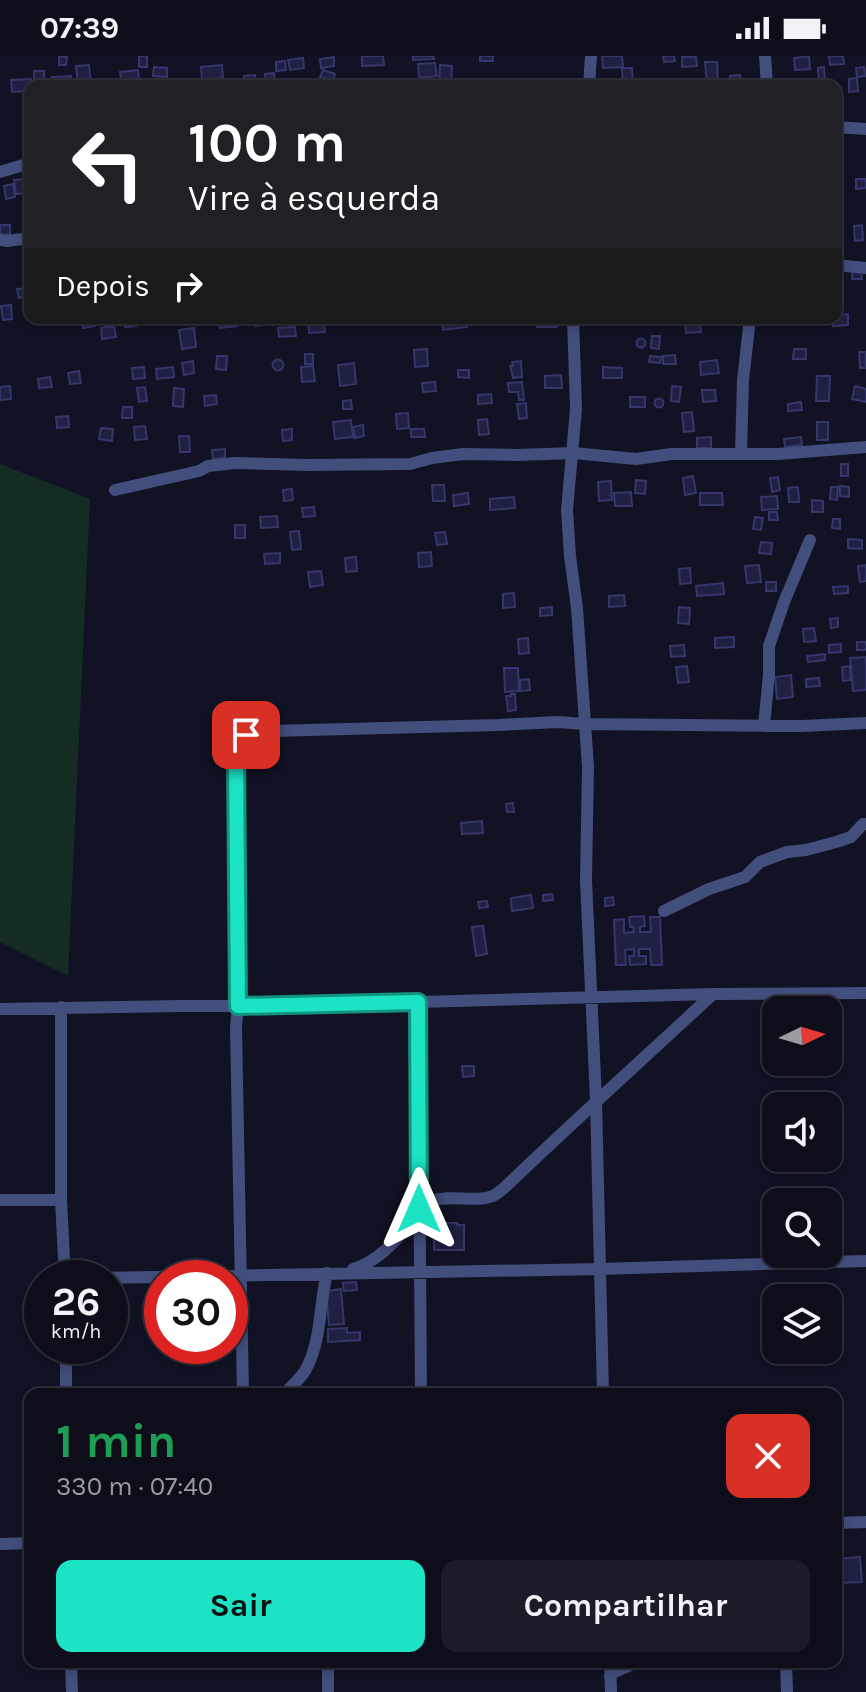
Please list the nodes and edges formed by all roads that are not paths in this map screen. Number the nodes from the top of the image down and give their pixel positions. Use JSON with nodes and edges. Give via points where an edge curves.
{"nodes":[{"id":1,"x":591,"y":56,"type":"edge"},
{"id":2,"x":765,"y":56,"type":"edge"},
{"id":3,"x":589,"y":80,"type":"edge"},
{"id":4,"x":767,"y":80,"type":"edge"},
{"id":5,"x":842,"y":127,"type":"edge"},
{"id":6,"x":866,"y":129,"type":"edge"},
{"id":7,"x":24,"y":165,"type":"edge"},
{"id":8,"x":0,"y":172,"type":"edge"},
{"id":9,"x":24,"y":239,"type":"edge"},
{"id":10,"x":0,"y":240,"type":"edge"},
{"id":11,"x":842,"y":266,"type":"edge"},
{"id":12,"x":866,"y":268,"type":"edge"},
{"id":13,"x":573,"y":324,"type":"edge"},
{"id":14,"x":749,"y":324,"type":"edge"},
{"id":15,"x":866,"y":447,"type":"edge"},
{"id":16,"x":573,"y":453,"type":"junction"},
{"id":17,"x":741,"y":454,"type":"junction"},
{"id":18,"x":115,"y":490,"type":"dead end"},
{"id":19,"x":810,"y":540,"type":"dead end"},
{"id":20,"x":866,"y":723,"type":"edge"},
{"id":21,"x":584,"y":724,"type":"junction"},
{"id":22,"x":764,"y":726,"type":"junction"},
{"id":23,"x":866,"y":824,"type":"edge"},
{"id":24,"x":664,"y":911,"type":"dead end"},
{"id":25,"x":866,"y":993,"type":"edge"},
{"id":26,"x":713,"y":994,"type":"junction"},
{"id":27,"x":591,"y":996,"type":"junction"},
{"id":28,"x":418,"y":1002,"type":"junction"},
{"id":29,"x":238,"y":1006,"type":"junction"},
{"id":30,"x":61,"y":1007,"type":"junction"},
{"id":31,"x":0,"y":1009,"type":"edge"},
{"id":32,"x":596,"y":1100,"type":"junction"},
{"id":33,"x":0,"y":1200,"type":"edge"},
{"id":34,"x":61,"y":1200,"type":"junction"},
{"id":35,"x":419,"y":1209,"type":"junction"},
{"id":36,"x":64,"y":1260,"type":"edge"},
{"id":37,"x":242,"y":1260,"type":"edge"},
{"id":38,"x":866,"y":1261,"type":"edge"},
{"id":39,"x":599,"y":1269,"type":"junction"},
{"id":40,"x":421,"y":1272,"type":"junction"},
{"id":41,"x":332,"y":1273,"type":"junction"},
{"id":42,"x":248,"y":1276,"type":"edge"},
{"id":43,"x":66,"y":1364,"type":"edge"},
{"id":44,"x":243,"y":1364,"type":"edge"},
{"id":45,"x":66,"y":1388,"type":"edge"},
{"id":46,"x":243,"y":1388,"type":"edge"},
{"id":47,"x":290,"y":1388,"type":"edge"},
{"id":48,"x":421,"y":1388,"type":"edge"},
{"id":49,"x":603,"y":1388,"type":"edge"},
{"id":50,"x":866,"y":1522,"type":"edge"},
{"id":51,"x":842,"y":1523,"type":"edge"},
{"id":52,"x":24,"y":1543,"type":"edge"},
{"id":53,"x":0,"y":1544,"type":"edge"},
{"id":54,"x":71,"y":1668,"type":"edge"},
{"id":55,"x":328,"y":1668,"type":"edge"},
{"id":56,"x":610,"y":1668,"type":"edge"},
{"id":57,"x":621,"y":1668,"type":"edge"},
{"id":58,"x":786,"y":1668,"type":"edge"},
{"id":59,"x":610,"y":1676,"type":"junction"},
{"id":60,"x":72,"y":1692,"type":"edge"},
{"id":61,"x":328,"y":1692,"type":"edge"},
{"id":62,"x":611,"y":1692,"type":"edge"},
{"id":63,"x":787,"y":1692,"type":"edge"}],
"edges":[{"from":1,"to":3,"type":"street"},
{"from":2,"to":4,"type":"street"},
{"from":5,"to":6,"type":"street"},
{"from":7,"to":8,"type":"street"},
{"from":9,"to":10,"type":"street"},
{"from":11,"to":12,"type":"street"},
{"from":13,"to":16,"type":"street"},
{"from":14,"to":17,"type":"street"},
{"from":15,"to":17,"type":"street"},
{"from":16,"to":17,"type":"street","via":[[636,459]]},
{"from":16,"to":18,"type":"street","via":[[463,454],[410,464],[235,463]]},
{"from":16,"to":21,"type":"street","via":[[567,510]]},
{"from":19,"to":22,"type":"street","via":[[769,646]]},
{"from":20,"to":22,"type":"street"},
{"from":21,"to":22,"type":"street"},
{"from":21,"to":27,"type":"street"},
{"from":21,"to":29,"type":"street","via":[[271,731],[240,739]]},
{"from":23,"to":24,"type":"street","via":[[851,837],[760,862],[745,877]]},
{"from":25,"to":26,"type":"street"},
{"from":26,"to":27,"type":"street"},
{"from":26,"to":32,"type":"street"},
{"from":27,"to":28,"type":"street"},
{"from":27,"to":32,"type":"street"},
{"from":28,"to":29,"type":"street"},
{"from":28,"to":35,"type":"street"},
{"from":29,"to":30,"type":"street"},
{"from":29,"to":37,"type":"street"},
{"from":30,"to":31,"type":"street"},
{"from":30,"to":34,"type":"street"},
{"from":32,"to":35,"type":"street","via":[[494,1196],[431,1201]]},
{"from":32,"to":39,"type":"street"},
{"from":33,"to":34,"type":"street"},
{"from":34,"to":36,"type":"street"},
{"from":35,"to":40,"type":"street"},
{"from":35,"to":41,"type":"street","via":[[380,1255]]},
{"from":38,"to":39,"type":"street"},
{"from":39,"to":40,"type":"street"},
{"from":39,"to":49,"type":"street"},
{"from":40,"to":41,"type":"street"},
{"from":40,"to":48,"type":"street"},
{"from":41,"to":42,"type":"street"},
{"from":41,"to":47,"type":"street","via":[[322,1291],[312,1356]]},
{"from":43,"to":45,"type":"street"},
{"from":44,"to":46,"type":"street"},
{"from":50,"to":51,"type":"street"},
{"from":52,"to":53,"type":"street"},
{"from":54,"to":60,"type":"street"},
{"from":55,"to":61,"type":"street"},
{"from":56,"to":59,"type":"street"},
{"from":57,"to":59,"type":"street"},
{"from":58,"to":63,"type":"street"},
{"from":59,"to":62,"type":"street"}]}
